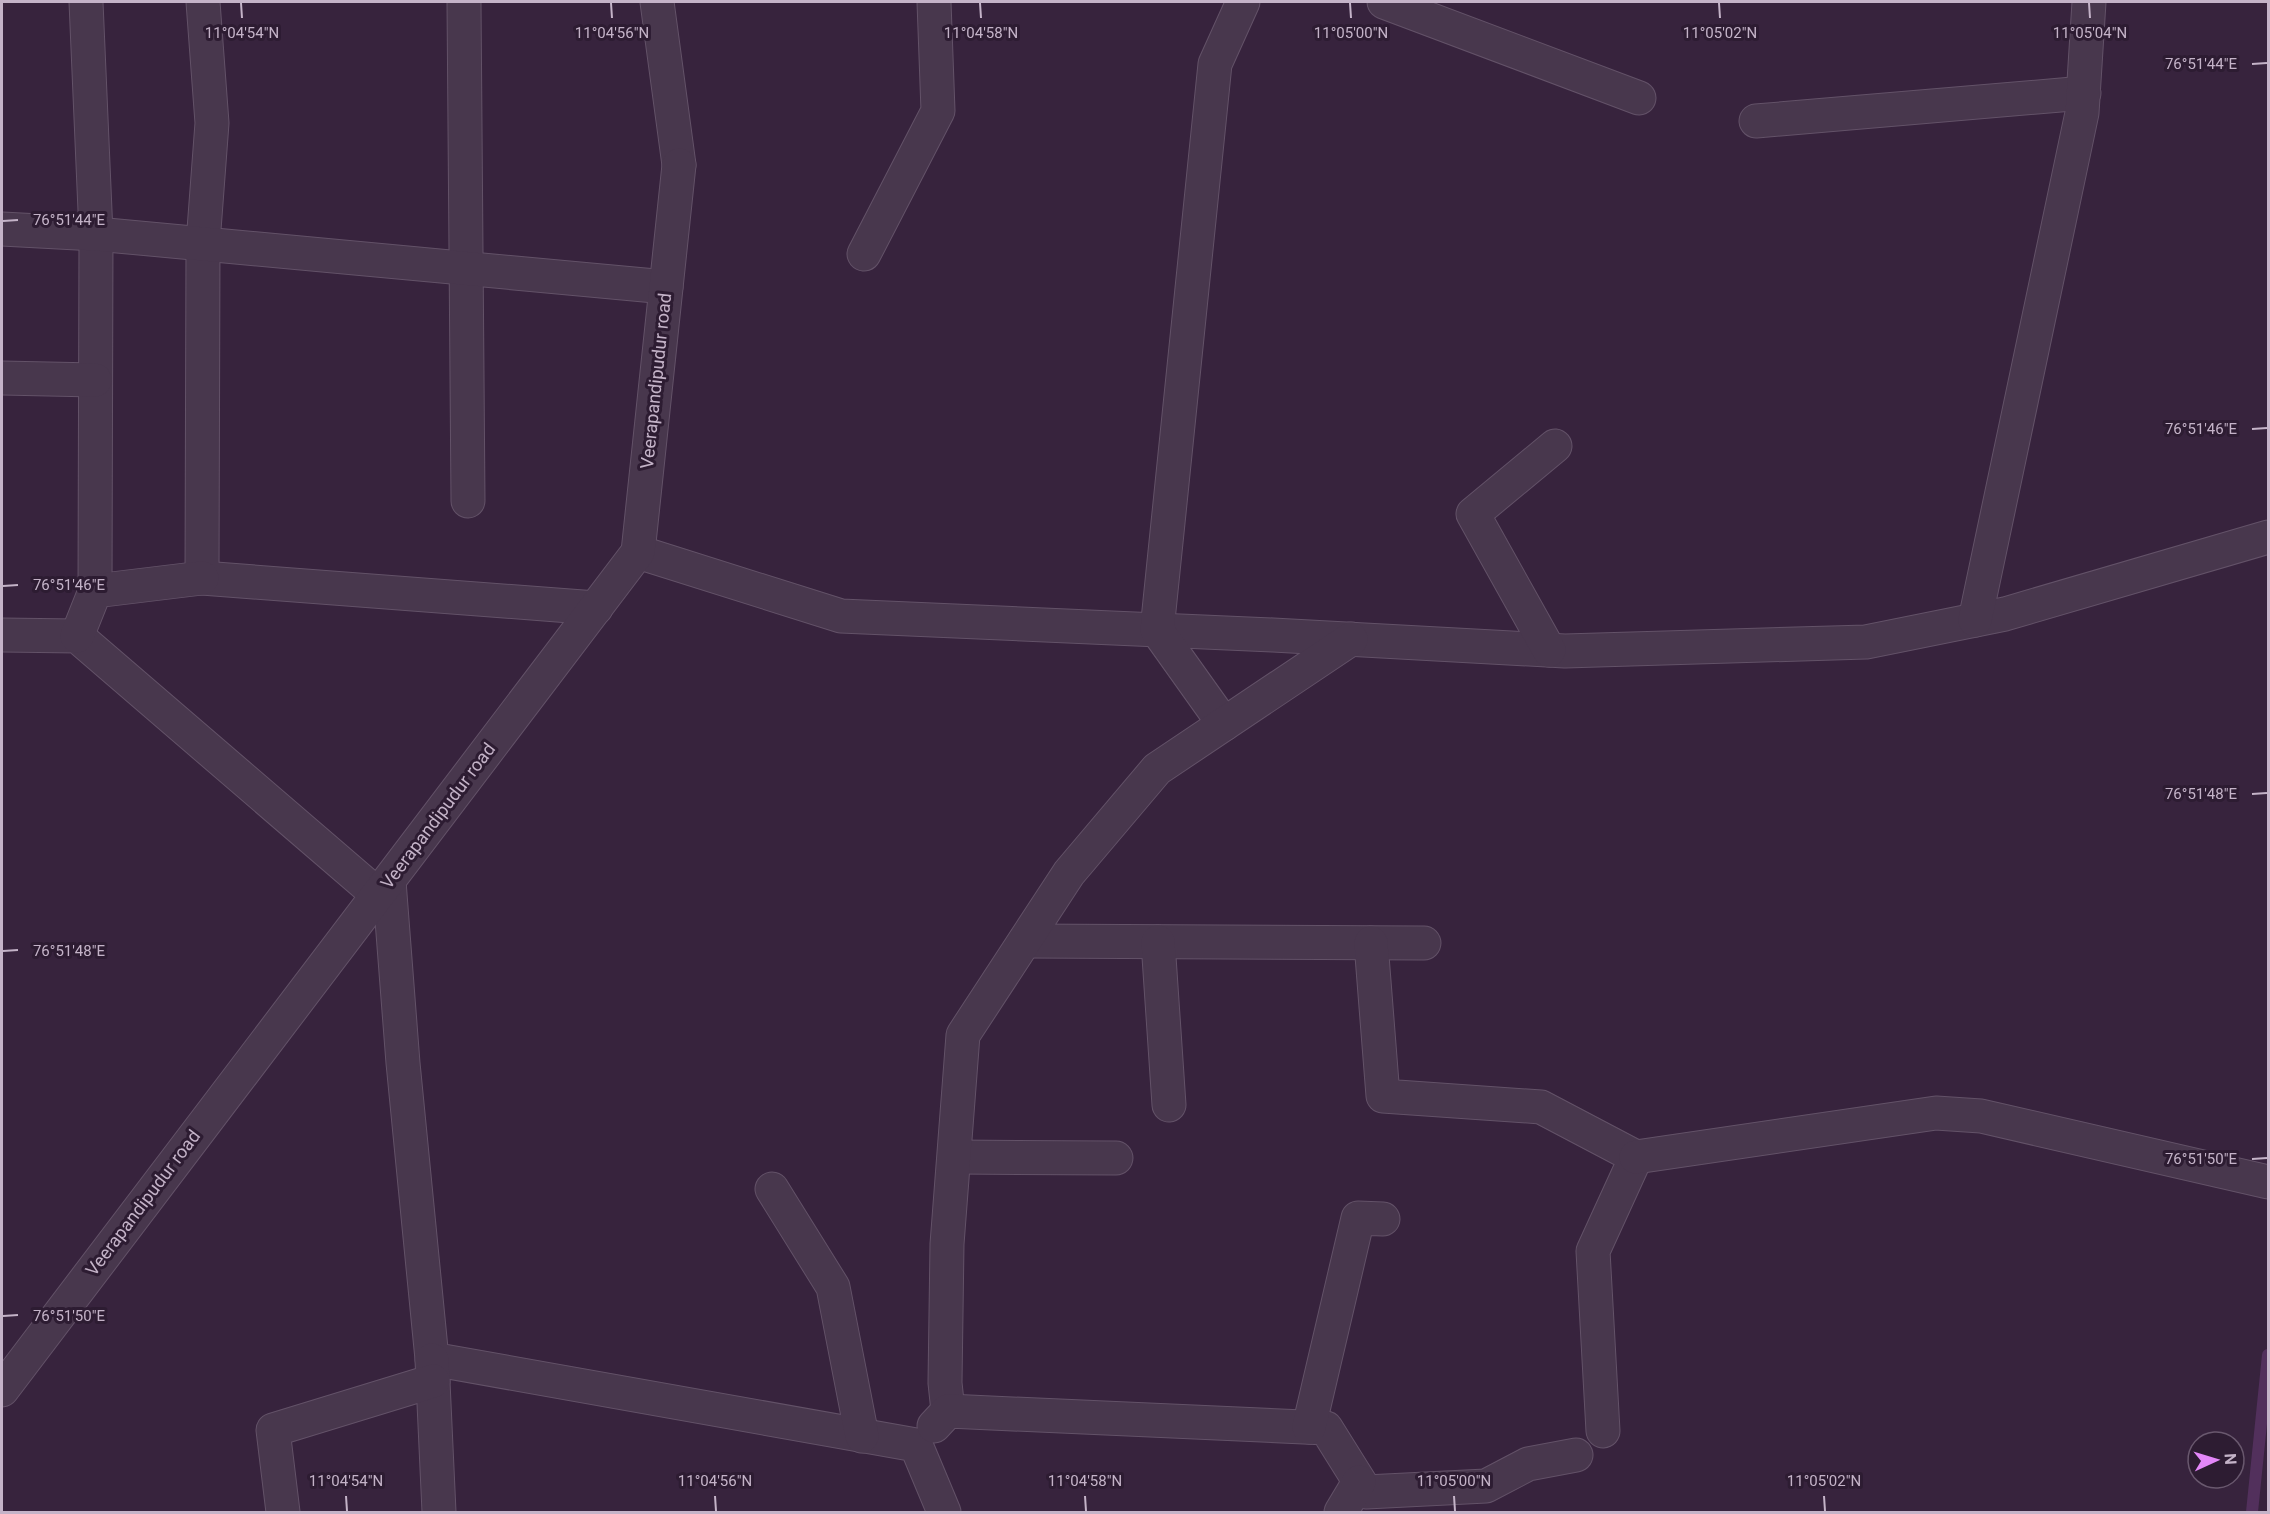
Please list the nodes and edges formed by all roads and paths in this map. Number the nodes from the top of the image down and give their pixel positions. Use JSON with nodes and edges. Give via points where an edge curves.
{"nodes":[{"id":1,"x":86,"y":2,"type":"edge"},
{"id":2,"x":203,"y":2,"type":"edge"},
{"id":3,"x":464,"y":2,"type":"edge"},
{"id":4,"x":657,"y":2,"type":"edge"},
{"id":5,"x":934,"y":2,"type":"edge"},
{"id":6,"x":1243,"y":2,"type":"edge"},
{"id":7,"x":1384,"y":2,"type":"edge"},
{"id":8,"x":2089,"y":2,"type":"edge"},
{"id":9,"x":2084,"y":93,"type":"junction"},
{"id":10,"x":1639,"y":98,"type":"dead end"},
{"id":11,"x":1756,"y":121,"type":"dead end"},
{"id":12,"x":2,"y":229,"type":"edge"},
{"id":13,"x":96,"y":234,"type":"junction"},
{"id":14,"x":203,"y":243,"type":"junction"},
{"id":15,"x":864,"y":254,"type":"dead end"},
{"id":16,"x":465,"y":268,"type":"junction"},
{"id":17,"x":666,"y":287,"type":"junction"},
{"id":18,"x":2,"y":378,"type":"edge"},
{"id":19,"x":95,"y":380,"type":"junction"},
{"id":20,"x":1555,"y":446,"type":"dead end"},
{"id":21,"x":468,"y":501,"type":"dead end"},
{"id":22,"x":2268,"y":537,"type":"edge"},
{"id":23,"x":638,"y":552,"type":"junction"},
{"id":24,"x":202,"y":578,"type":"junction"},
{"id":25,"x":95,"y":591,"type":"junction"},
{"id":26,"x":596,"y":608,"type":"junction"},
{"id":27,"x":1975,"y":620,"type":"junction"},
{"id":28,"x":1157,"y":630,"type":"junction"},
{"id":29,"x":2,"y":635,"type":"edge"},
{"id":30,"x":77,"y":636,"type":"junction"},
{"id":31,"x":1351,"y":639,"type":"junction"},
{"id":32,"x":1549,"y":650,"type":"junction"},
{"id":33,"x":1224,"y":724,"type":"junction"},
{"id":34,"x":383,"y":888,"type":"junction"},
{"id":35,"x":1025,"y":941,"type":"junction"},
{"id":36,"x":1158,"y":942,"type":"junction"},
{"id":37,"x":1424,"y":943,"type":"dead end"},
{"id":38,"x":1371,"y":944,"type":"junction"},
{"id":39,"x":1168,"y":1105,"type":"dead end"},
{"id":40,"x":955,"y":1156,"type":"junction"},
{"id":41,"x":1636,"y":1157,"type":"junction"},
{"id":42,"x":1116,"y":1158,"type":"dead end"},
{"id":43,"x":2264,"y":1181,"type":"edge"},
{"id":44,"x":772,"y":1189,"type":"dead end"},
{"id":45,"x":1383,"y":1219,"type":"dead end"},
{"id":46,"x":432,"y":1370,"type":"junction"},
{"id":47,"x":2,"y":1390,"type":"edge"},
{"id":48,"x":948,"y":1411,"type":"junction"},
{"id":49,"x":1309,"y":1427,"type":"junction"},
{"id":50,"x":1603,"y":1431,"type":"dead end"},
{"id":51,"x":862,"y":1436,"type":"junction"},
{"id":52,"x":916,"y":1445,"type":"junction"},
{"id":53,"x":1575,"y":1455,"type":"dead end"},
{"id":54,"x":1359,"y":1482,"type":"junction"},
{"id":55,"x":1483,"y":1499,"type":"edge"},
{"id":56,"x":283,"y":1512,"type":"edge"},
{"id":57,"x":439,"y":1512,"type":"edge"},
{"id":58,"x":944,"y":1512,"type":"edge"},
{"id":59,"x":1341,"y":1512,"type":"edge"}],
"edges":[{"from":1,"to":13,"type":"street"},
{"from":2,"to":14,"type":"street","via":[[213,123]]},
{"from":3,"to":16,"type":"street"},
{"from":4,"to":17,"type":"street","name":"Veerapandipudur road","via":[[679,165]]},
{"from":5,"to":15,"type":"street","via":[[938,111]]},
{"from":6,"to":28,"type":"street","via":[[1215,64]]},
{"from":7,"to":10,"type":"street"},
{"from":8,"to":9,"type":"street"},
{"from":9,"to":11,"type":"street"},
{"from":9,"to":27,"type":"street"},
{"from":12,"to":13,"type":"street"},
{"from":13,"to":14,"type":"street"},
{"from":13,"to":19,"type":"street"},
{"from":14,"to":16,"type":"street"},
{"from":14,"to":24,"type":"street"},
{"from":16,"to":17,"type":"street"},
{"from":16,"to":21,"type":"street"},
{"from":17,"to":23,"type":"street","name":"Veerapandipudur road"},
{"from":18,"to":19,"type":"street"},
{"from":19,"to":25,"type":"street"},
{"from":20,"to":32,"type":"street","via":[[1473,514]]},
{"from":22,"to":27,"type":"street"},
{"from":23,"to":26,"type":"street","name":"Veerapandipudur road"},
{"from":23,"to":28,"type":"street","via":[[841,616]]},
{"from":24,"to":25,"type":"street"},
{"from":24,"to":26,"type":"street"},
{"from":25,"to":30,"type":"street"},
{"from":26,"to":34,"type":"street","name":"Veerapandipudur road"},
{"from":27,"to":32,"type":"street","via":[[1866,642]]},
{"from":28,"to":31,"type":"street"},
{"from":28,"to":33,"type":"street"},
{"from":29,"to":30,"type":"street"},
{"from":30,"to":34,"type":"street"},
{"from":31,"to":32,"type":"street"},
{"from":31,"to":33,"type":"street"},
{"from":33,"to":35,"type":"street","via":[[1157,769],[1069,873]]},
{"from":34,"to":46,"type":"street"},
{"from":34,"to":47,"type":"street","name":"Veerapandipudur road"},
{"from":35,"to":36,"type":"street"},
{"from":35,"to":40,"type":"street","via":[[963,1035]]},
{"from":36,"to":38,"type":"street"},
{"from":36,"to":39,"type":"street"},
{"from":37,"to":38,"type":"street"},
{"from":38,"to":41,"type":"street","via":[[1383,1096],[1540,1107]]},
{"from":40,"to":42,"type":"street"},
{"from":40,"to":48,"type":"street","via":[[947,1244]]},
{"from":41,"to":43,"type":"street","via":[[1936,1113],[1981,1116]]},
{"from":41,"to":50,"type":"street","via":[[1593,1251]]},
{"from":44,"to":51,"type":"street","via":[[833,1287]]},
{"from":45,"to":49,"type":"street","via":[[1358,1218]]},
{"from":46,"to":51,"type":"street"},
{"from":46,"to":56,"type":"street","via":[[273,1430]]},
{"from":46,"to":57,"type":"street"},
{"from":48,"to":49,"type":"street"},
{"from":48,"to":52,"type":"street"},
{"from":49,"to":54,"type":"street","via":[[1326,1428]]},
{"from":51,"to":52,"type":"street"},
{"from":52,"to":58,"type":"street"},
{"from":53,"to":55,"type":"street","via":[[1528,1464]]},
{"from":54,"to":55,"type":"street","via":[[1366,1492]]},
{"from":54,"to":59,"type":"street"}]}
